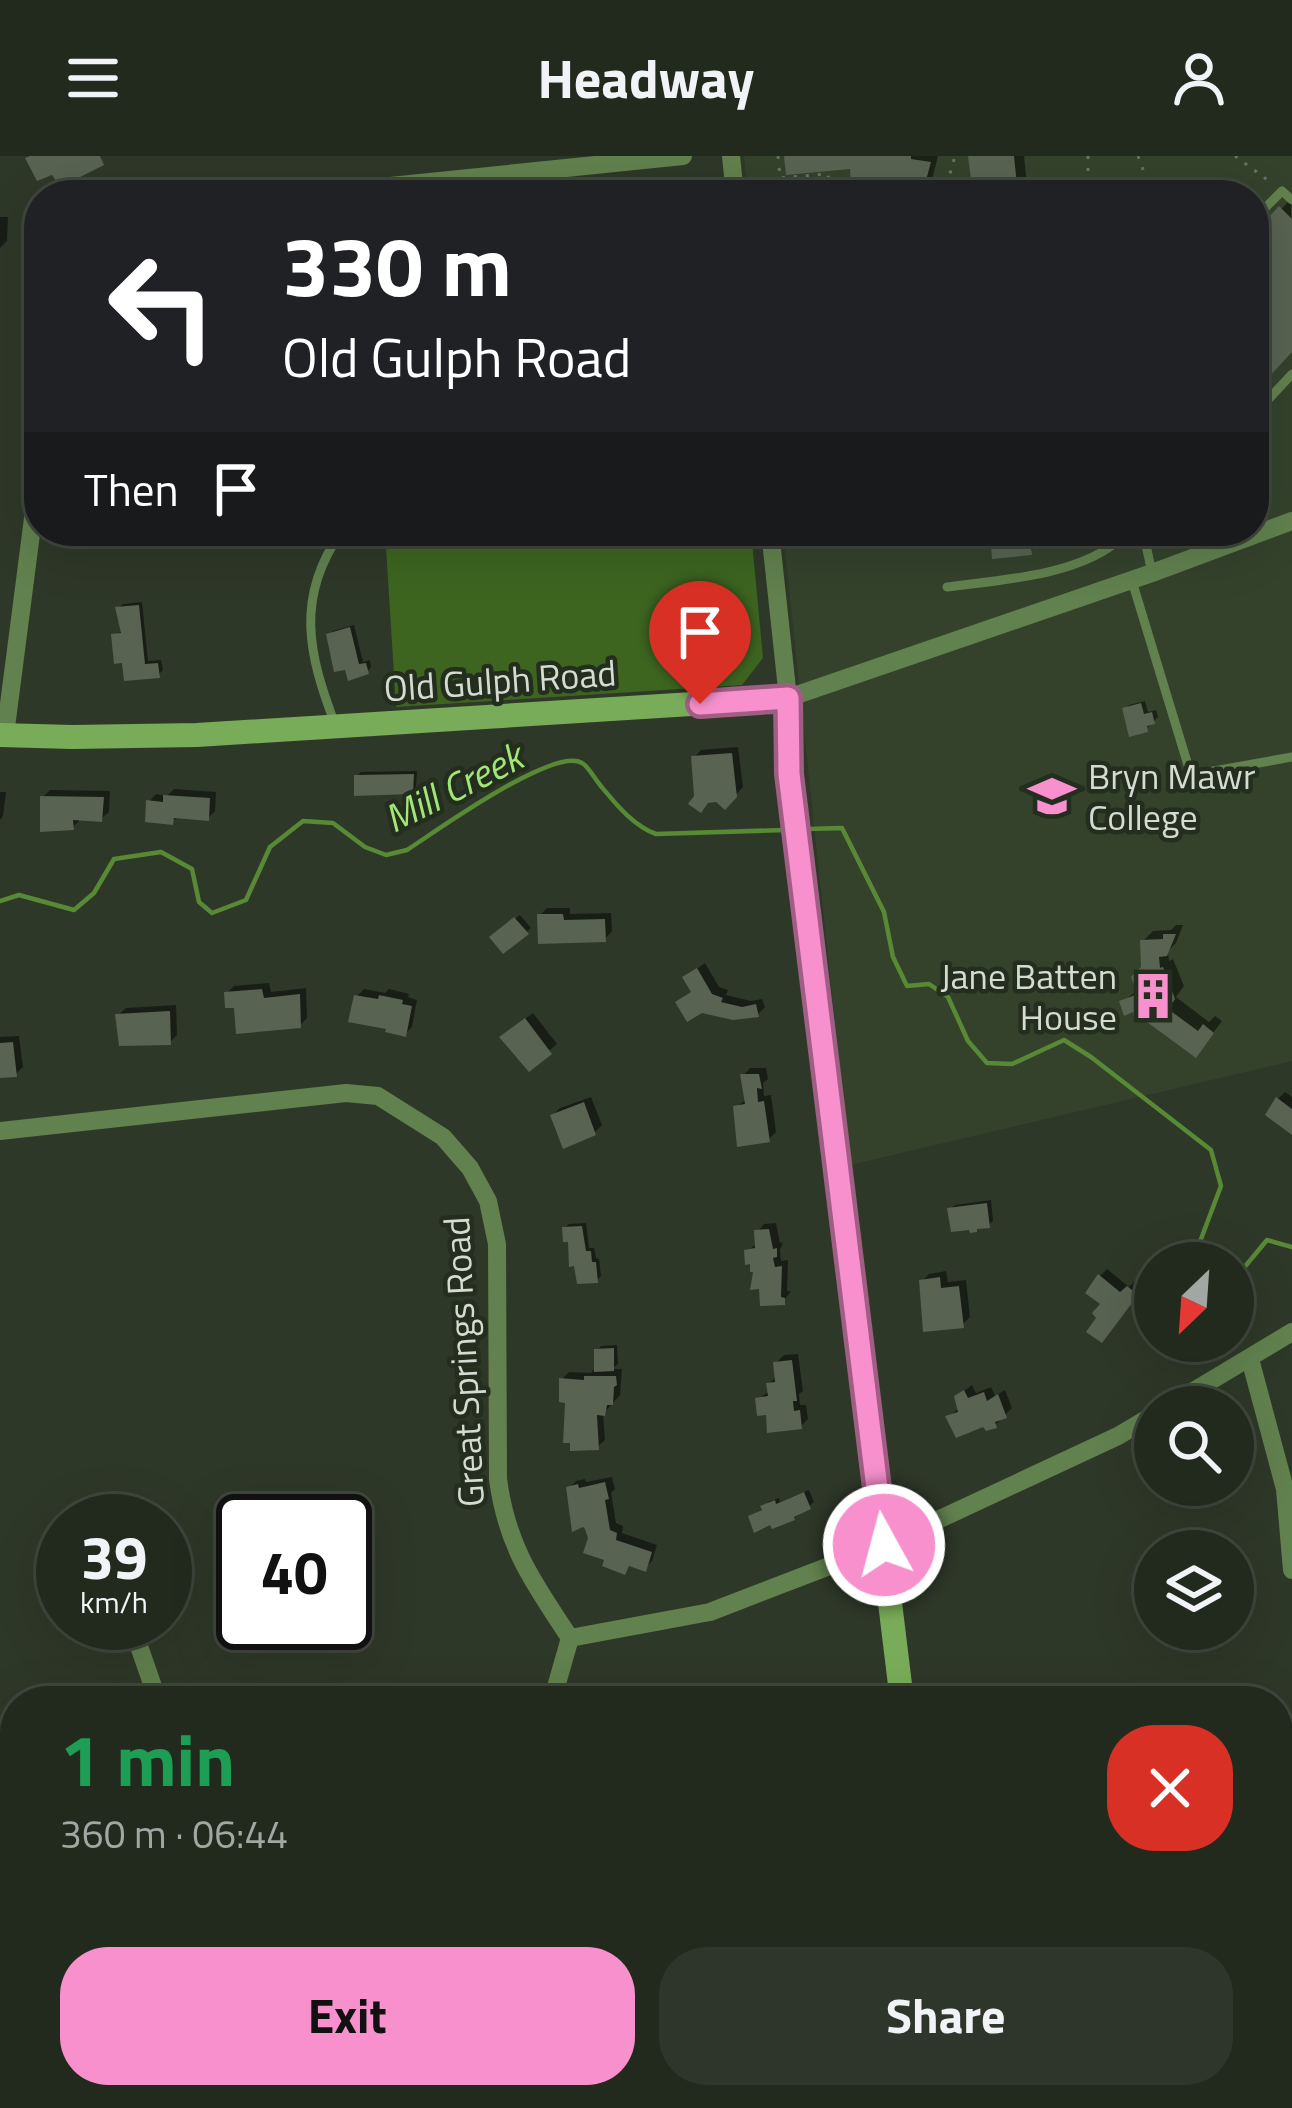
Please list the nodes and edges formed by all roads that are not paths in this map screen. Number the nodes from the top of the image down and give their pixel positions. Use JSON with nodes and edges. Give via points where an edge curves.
{"nodes":[{"id":1,"x":683,"y":156,"type":"edge"},
{"id":2,"x":449,"y":180,"type":"edge"},
{"id":3,"x":1292,"y":200,"type":"edge"},
{"id":4,"x":1269,"y":204,"type":"edge"},
{"id":5,"x":1292,"y":374,"type":"edge"},
{"id":6,"x":1269,"y":399,"type":"edge"},
{"id":7,"x":29,"y":546,"type":"edge"},
{"id":8,"x":334,"y":546,"type":"edge"},
{"id":9,"x":772,"y":546,"type":"edge"},
{"id":10,"x":1112,"y":546,"type":"edge"},
{"id":11,"x":1146,"y":546,"type":"edge"},
{"id":12,"x":1225,"y":546,"type":"edge"},
{"id":13,"x":1152,"y":573,"type":"junction"},
{"id":14,"x":1132,"y":579,"type":"junction"},
{"id":15,"x":947,"y":586,"type":"dead end"},
{"id":16,"x":788,"y":698,"type":"junction"},
{"id":17,"x":336,"y":726,"type":"junction"},
{"id":18,"x":2,"y":735,"type":"edge"},
{"id":19,"x":1292,"y":757,"type":"edge"},
{"id":20,"x":0,"y":1131,"type":"edge"},
{"id":21,"x":1292,"y":1332,"type":"edge"},
{"id":22,"x":1254,"y":1356,"type":"edge"},
{"id":23,"x":1245,"y":1362,"type":"edge"},
{"id":24,"x":1251,"y":1362,"type":"edge"},
{"id":25,"x":1203,"y":1386,"type":"edge"},
{"id":26,"x":1134,"y":1426,"type":"edge"},
{"id":27,"x":884,"y":1545,"type":"junction"},
{"id":28,"x":1292,"y":1570,"type":"edge"},
{"id":29,"x":570,"y":1638,"type":"junction"},
{"id":30,"x":140,"y":1650,"type":"edge"},
{"id":31,"x":153,"y":1686,"type":"edge"},
{"id":32,"x":556,"y":1686,"type":"edge"},
{"id":33,"x":900,"y":1686,"type":"edge"}],
"edges":[{"from":1,"to":2,"type":"street"},
{"from":3,"to":4,"type":"lane","via":[[1282,191]]},
{"from":5,"to":6,"type":"lane"},
{"from":7,"to":18,"type":"street"},
{"from":8,"to":17,"type":"lane","via":[[309,610]]},
{"from":9,"to":16,"type":"street"},
{"from":10,"to":15,"type":"lane","via":[[1031,575]]},
{"from":11,"to":13,"type":"lane"},
{"from":12,"to":13,"type":"street"},
{"from":13,"to":14,"type":"street"},
{"from":14,"to":16,"type":"street"},
{"from":14,"to":19,"type":"lane","via":[[1191,776]]},
{"from":16,"to":17,"type":"street","name":"Old Gulph Road"},
{"from":16,"to":27,"type":"street","via":[[789,774]]},
{"from":17,"to":18,"type":"street","name":"Old Gulph Road"},
{"from":20,"to":29,"type":"street","name":"Great Springs Road","via":[[346,1093],[378,1096],[443,1137],[488,1201],[497,1244],[503,1514],[525,1569]]},
{"from":21,"to":22,"type":"street"},
{"from":23,"to":25,"type":"street"},
{"from":24,"to":28,"type":"street","via":[[1285,1489]]},
{"from":26,"to":27,"type":"street"},
{"from":27,"to":29,"type":"street","via":[[710,1612]]},
{"from":27,"to":33,"type":"street"},
{"from":29,"to":32,"type":"street"},
{"from":30,"to":31,"type":"street"}]}
